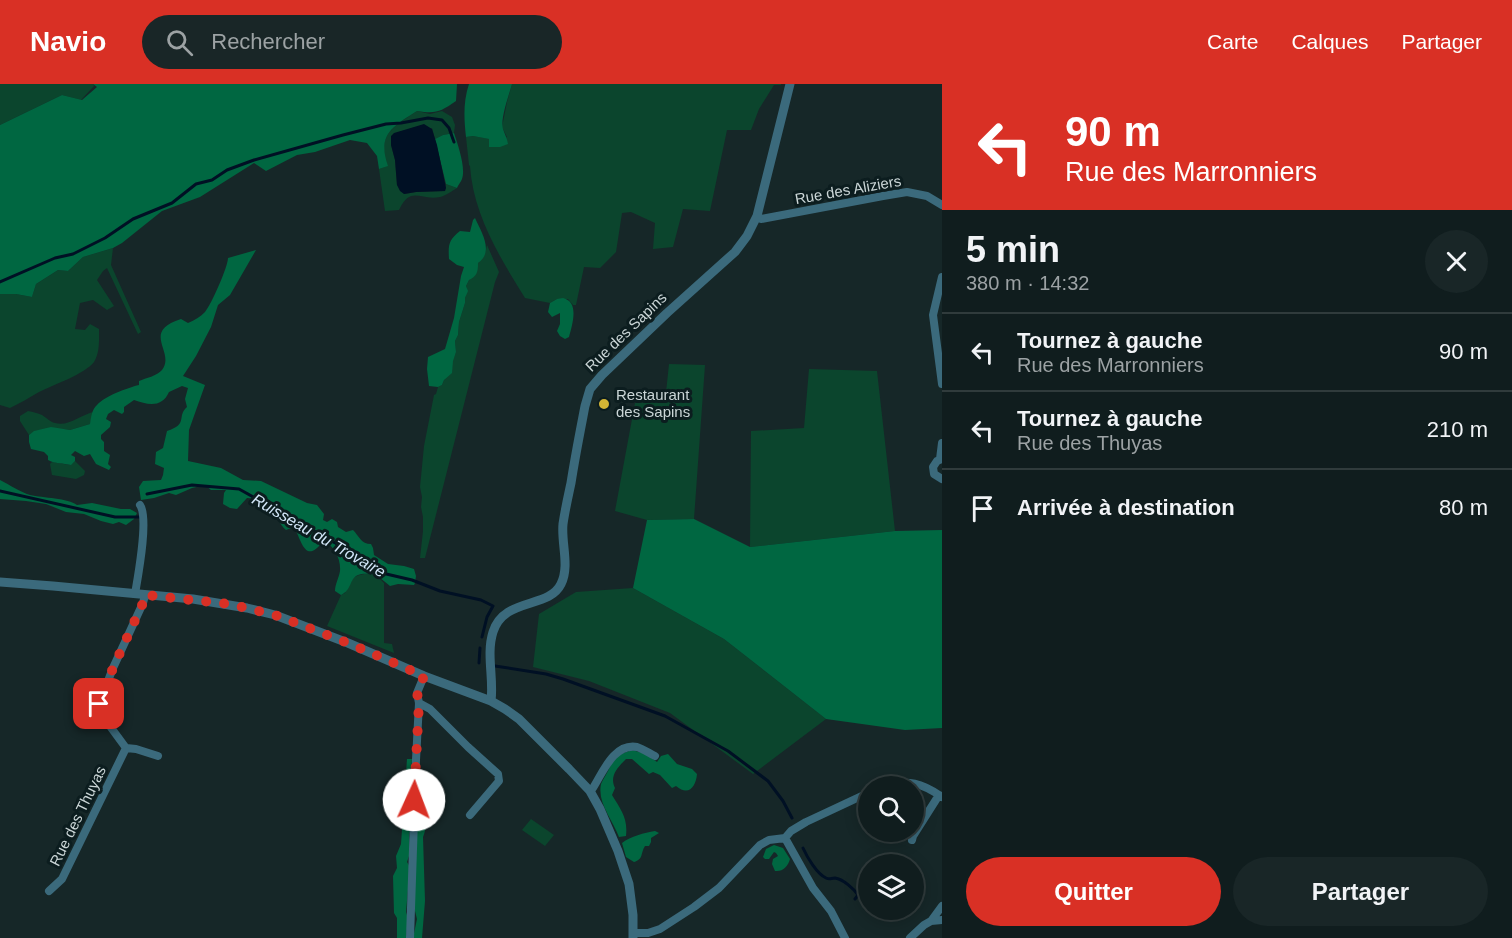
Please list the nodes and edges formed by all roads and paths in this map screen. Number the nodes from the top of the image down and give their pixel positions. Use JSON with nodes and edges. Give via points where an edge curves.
{"nodes":[{"id":1,"x":789,"y":84,"type":"edge"},
{"id":2,"x":942,"y":204,"type":"edge"},
{"id":3,"x":757,"y":216,"type":"junction"},
{"id":4,"x":942,"y":278,"type":"edge"},
{"id":5,"x":942,"y":384,"type":"edge"},
{"id":6,"x":942,"y":443,"type":"edge"},
{"id":7,"x":941,"y":459,"type":"edge"},
{"id":8,"x":942,"y":479,"type":"edge"},
{"id":9,"x":140,"y":505,"type":"dead end"},
{"id":10,"x":0,"y":582,"type":"edge"},
{"id":11,"x":140,"y":594,"type":"junction"},
{"id":12,"x":424,"y":676,"type":"junction"},
{"id":13,"x":490,"y":701,"type":"junction"},
{"id":14,"x":419,"y":703,"type":"junction"},
{"id":15,"x":126,"y":748,"type":"junction"},
{"id":16,"x":158,"y":756,"type":"dead end"},
{"id":17,"x":655,"y":756,"type":"dead end"},
{"id":18,"x":924,"y":785,"type":"edge"},
{"id":19,"x":590,"y":791,"type":"junction"},
{"id":20,"x":941,"y":796,"type":"edge"},
{"id":21,"x":858,"y":798,"type":"edge"},
{"id":22,"x":470,"y":815,"type":"dead end"},
{"id":23,"x":924,"y":820,"type":"edge"},
{"id":24,"x":785,"y":838,"type":"junction"},
{"id":25,"x":49,"y":891,"type":"dead end"},
{"id":26,"x":942,"y":906,"type":"edge"},
{"id":27,"x":942,"y":920,"type":"edge"},
{"id":28,"x":931,"y":921,"type":"junction"},
{"id":29,"x":838,"y":934,"type":"edge"},
{"id":30,"x":633,"y":936,"type":"edge"},
{"id":31,"x":410,"y":938,"type":"edge"},
{"id":32,"x":845,"y":938,"type":"edge"},
{"id":33,"x":910,"y":938,"type":"edge"}],
"edges":[{"from":1,"to":3,"type":"street","name":"Rue des Sapins"},
{"from":2,"to":3,"type":"street","name":"Rue des Aliziers","via":[[908,192],[761,219]]},
{"from":3,"to":13,"type":"street","name":"Rue des Sapins","via":[[735,252],[590,389],[563,526],[563,581],[549,596],[514,608],[496,625],[490,646]]},
{"from":4,"to":5,"type":"street","via":[[933,315]]},
{"from":6,"to":7,"type":"street"},
{"from":7,"to":8,"type":"street","via":[[934,464],[933,471]]},
{"from":9,"to":11,"type":"street","via":[[144,524]]},
{"from":10,"to":11,"type":"street"},
{"from":11,"to":12,"type":"street","via":[[229,604],[275,615]]},
{"from":11,"to":15,"type":"street","via":[[143,603],[99,704],[101,714]]},
{"from":12,"to":13,"type":"street"},
{"from":12,"to":14,"type":"street","via":[[414,693]]},
{"from":13,"to":19,"type":"street","via":[[519,719]]},
{"from":14,"to":22,"type":"street","via":[[498,774],[499,781]]},
{"from":14,"to":31,"type":"street"},
{"from":15,"to":16,"type":"street"},
{"from":15,"to":25,"type":"street","name":"Rue des Thuyas","via":[[62,879]]},
{"from":17,"to":19,"type":"street","via":[[639,747],[624,748],[612,758]]},
{"from":18,"to":20,"type":"street"},
{"from":19,"to":30,"type":"street","via":[[627,876]]},
{"from":20,"to":23,"type":"street"},
{"from":21,"to":24,"type":"street","via":[[806,822]]},
{"from":24,"to":29,"type":"street","via":[[831,911]]},
{"from":24,"to":30,"type":"street","via":[[760,845],[719,888],[694,907],[654,932]]},
{"from":26,"to":28,"type":"street"},
{"from":27,"to":28,"type":"street"},
{"from":28,"to":33,"type":"street"},
{"from":29,"to":32,"type":"street"}]}
